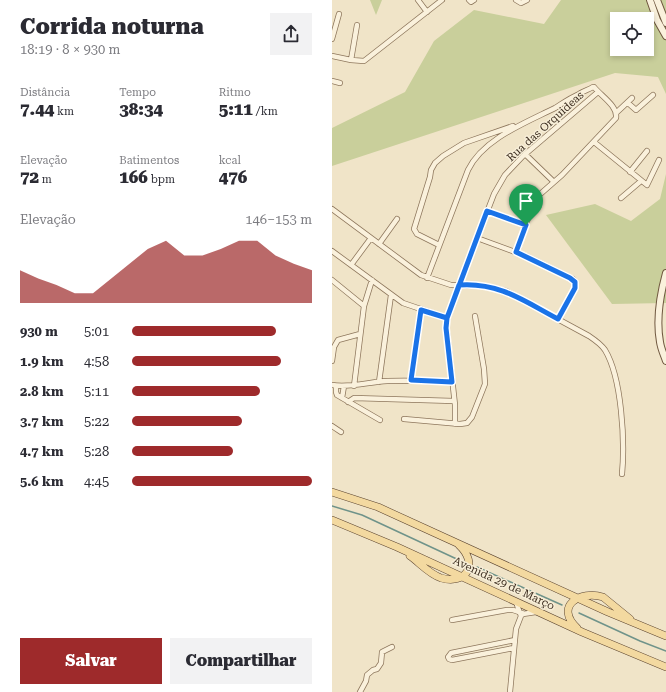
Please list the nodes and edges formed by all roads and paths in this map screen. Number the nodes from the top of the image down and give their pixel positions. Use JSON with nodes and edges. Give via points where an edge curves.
{"nodes":[{"id":1,"x":418,"y":0,"type":"edge"},
{"id":2,"x":442,"y":0,"type":"edge"},
{"id":3,"x":469,"y":0,"type":"edge"},
{"id":4,"x":474,"y":0,"type":"edge"},
{"id":5,"x":516,"y":0,"type":"edge"},
{"id":6,"x":527,"y":0,"type":"edge"},
{"id":7,"x":650,"y":0,"type":"edge"},
{"id":8,"x":657,"y":0,"type":"edge"},
{"id":9,"x":427,"y":12,"type":"junction"},
{"id":10,"x":339,"y":14,"type":"dead end"},
{"id":11,"x":666,"y":23,"type":"edge"},
{"id":12,"x":356,"y":25,"type":"dead end"},
{"id":13,"x":666,"y":36,"type":"edge"},
{"id":14,"x":332,"y":39,"type":"edge"},
{"id":15,"x":332,"y":56,"type":"edge"},
{"id":16,"x":351,"y":60,"type":"junction"},
{"id":17,"x":332,"y":81,"type":"edge"},
{"id":18,"x":340,"y":83,"type":"dead end"},
{"id":19,"x":598,"y":92,"type":"junction"},
{"id":20,"x":653,"y":94,"type":"dead end"},
{"id":21,"x":632,"y":98,"type":"dead end"},
{"id":22,"x":628,"y":103,"type":"junction"},
{"id":23,"x":616,"y":113,"type":"junction"},
{"id":24,"x":522,"y":123,"type":"junction"},
{"id":25,"x":594,"y":142,"type":"junction"},
{"id":26,"x":647,"y":151,"type":"dead end"},
{"id":27,"x":525,"y":154,"type":"junction"},
{"id":28,"x":659,"y":160,"type":"dead end"},
{"id":29,"x":630,"y":172,"type":"junction"},
{"id":30,"x":641,"y":181,"type":"junction"},
{"id":31,"x":554,"y":182,"type":"junction"},
{"id":32,"x":621,"y":198,"type":"dead end"},
{"id":33,"x":332,"y":209,"type":"edge"},
{"id":34,"x":487,"y":211,"type":"junction"},
{"id":35,"x":397,"y":219,"type":"dead end"},
{"id":36,"x":526,"y":225,"type":"junction"},
{"id":37,"x":371,"y":238,"type":"junction"},
{"id":38,"x":477,"y":238,"type":"junction"},
{"id":39,"x":379,"y":244,"type":"junction"},
{"id":40,"x":439,"y":245,"type":"junction"},
{"id":41,"x":332,"y":251,"type":"edge"},
{"id":42,"x":516,"y":252,"type":"junction"},
{"id":43,"x":351,"y":265,"type":"junction"},
{"id":44,"x":666,"y":273,"type":"edge"},
{"id":45,"x":427,"y":278,"type":"junction"},
{"id":46,"x":332,"y":280,"type":"edge"},
{"id":47,"x":372,"y":280,"type":"junction"},
{"id":48,"x":666,"y":284,"type":"edge"},
{"id":49,"x":459,"y":285,"type":"junction"},
{"id":50,"x":662,"y":292,"type":"junction"},
{"id":51,"x":391,"y":295,"type":"junction"},
{"id":52,"x":364,"y":306,"type":"junction"},
{"id":53,"x":421,"y":310,"type":"junction"},
{"id":54,"x":475,"y":316,"type":"dead end"},
{"id":55,"x":447,"y":318,"type":"junction"},
{"id":56,"x":558,"y":319,"type":"junction"},
{"id":57,"x":360,"y":334,"type":"junction"},
{"id":58,"x":332,"y":361,"type":"edge"},
{"id":59,"x":666,"y":361,"type":"edge"},
{"id":60,"x":411,"y":380,"type":"junction"},
{"id":61,"x":379,"y":382,"type":"junction"},
{"id":62,"x":452,"y":382,"type":"junction"},
{"id":63,"x":334,"y":385,"type":"edge"},
{"id":64,"x":344,"y":386,"type":"junction"},
{"id":65,"x":354,"y":386,"type":"junction"},
{"id":66,"x":342,"y":398,"type":"junction"},
{"id":67,"x":454,"y":401,"type":"junction"},
{"id":68,"x":348,"y":402,"type":"junction"},
{"id":69,"x":404,"y":419,"type":"dead end"},
{"id":70,"x":380,"y":420,"type":"dead end"},
{"id":71,"x":455,"y":424,"type":"junction"},
{"id":72,"x":332,"y":426,"type":"edge"},
{"id":73,"x":341,"y":432,"type":"dead end"},
{"id":74,"x":622,"y":474,"type":"dead end"},
{"id":75,"x":332,"y":492,"type":"edge"},
{"id":76,"x":332,"y":520,"type":"edge"},
{"id":77,"x":457,"y":542,"type":"junction"},
{"id":78,"x":397,"y":546,"type":"junction"},
{"id":79,"x":462,"y":576,"type":"junction"},
{"id":80,"x":578,"y":598,"type":"junction"},
{"id":81,"x":516,"y":601,"type":"junction"},
{"id":82,"x":540,"y":612,"type":"junction"},
{"id":83,"x":521,"y":614,"type":"junction"},
{"id":84,"x":452,"y":620,"type":"dead end"},
{"id":85,"x":638,"y":625,"type":"junction"},
{"id":86,"x":582,"y":632,"type":"junction"},
{"id":87,"x":666,"y":636,"type":"edge"},
{"id":88,"x":515,"y":640,"type":"junction"},
{"id":89,"x":392,"y":647,"type":"dead end"},
{"id":90,"x":514,"y":648,"type":"junction"},
{"id":91,"x":666,"y":667,"type":"edge"},
{"id":92,"x":360,"y":692,"type":"edge"},
{"id":93,"x":510,"y":692,"type":"edge"}],
"edges":[{"from":1,"to":9,"type":"street"},
{"from":2,"to":9,"type":"street"},
{"from":3,"to":4,"type":"street"},
{"from":5,"to":6,"type":"street","via":[[521,4]]},
{"from":7,"to":13,"type":"main road"},
{"from":8,"to":11,"type":"main road"},
{"from":9,"to":16,"type":"street","via":[[364,61]]},
{"from":10,"to":14,"type":"street"},
{"from":12,"to":16,"type":"street"},
{"from":15,"to":16,"type":"street"},
{"from":17,"to":18,"type":"street"},
{"from":19,"to":23,"type":"street"},
{"from":19,"to":24,"type":"street","via":[[592,87]]},
{"from":19,"to":27,"type":"street","name":"Rua das Orquideas"},
{"from":20,"to":22,"type":"street","via":[[636,110]]},
{"from":21,"to":22,"type":"street"},
{"from":22,"to":23,"type":"street"},
{"from":23,"to":25,"type":"street","via":[[616,118]]},
{"from":24,"to":40,"type":"street","via":[[474,159]]},
{"from":24,"to":40,"type":"street","via":[[464,143],[443,156],[432,168],[414,229],[417,234]]},
{"from":25,"to":29,"type":"street"},
{"from":25,"to":31,"type":"street"},
{"from":26,"to":29,"type":"street"},
{"from":27,"to":31,"type":"street"},
{"from":27,"to":34,"type":"street","name":"Rua das Orquideas","via":[[501,181]]},
{"from":28,"to":30,"type":"street","via":[[646,185]]},
{"from":29,"to":30,"type":"street"},
{"from":30,"to":32,"type":"street"},
{"from":31,"to":36,"type":"street","via":[[538,196]]},
{"from":33,"to":37,"type":"street"},
{"from":34,"to":36,"type":"street"},
{"from":34,"to":38,"type":"street","name":"Rua das Orquideas"},
{"from":35,"to":39,"type":"street"},
{"from":36,"to":42,"type":"street"},
{"from":37,"to":39,"type":"street"},
{"from":37,"to":43,"type":"street"},
{"from":38,"to":42,"type":"street"},
{"from":38,"to":49,"type":"street","name":"Rua das Orquideas"},
{"from":39,"to":45,"type":"street"},
{"from":40,"to":45,"type":"street"},
{"from":41,"to":43,"type":"street"},
{"from":42,"to":56,"type":"street","via":[[575,282],[575,288]]},
{"from":43,"to":47,"type":"street"},
{"from":44,"to":50,"type":"main road"},
{"from":45,"to":49,"type":"street"},
{"from":46,"to":52,"type":"street"},
{"from":47,"to":51,"type":"street"},
{"from":47,"to":52,"type":"street"},
{"from":48,"to":50,"type":"main road"},
{"from":49,"to":55,"type":"street","name":"Rua das Orquideas"},
{"from":49,"to":56,"type":"street","via":[[506,291]]},
{"from":50,"to":59,"type":"main road","via":[[658,326],[660,344]]},
{"from":51,"to":53,"type":"street"},
{"from":51,"to":61,"type":"street"},
{"from":52,"to":57,"type":"street"},
{"from":53,"to":55,"type":"street"},
{"from":53,"to":60,"type":"street"},
{"from":54,"to":71,"type":"street","via":[[485,384],[469,420],[464,424]]},
{"from":55,"to":62,"type":"street"},
{"from":56,"to":74,"type":"street","via":[[596,340],[608,357],[617,386],[622,424]]},
{"from":57,"to":58,"type":"street","via":[[336,342]]},
{"from":57,"to":65,"type":"street"},
{"from":60,"to":61,"type":"street"},
{"from":60,"to":62,"type":"street"},
{"from":61,"to":65,"type":"street"},
{"from":62,"to":67,"type":"street"},
{"from":63,"to":64,"type":"street"},
{"from":63,"to":66,"type":"street"},
{"from":64,"to":65,"type":"street"},
{"from":64,"to":66,"type":"street"},
{"from":66,"to":68,"type":"street"},
{"from":67,"to":68,"type":"street","via":[[354,398]]},
{"from":67,"to":71,"type":"street"},
{"from":68,"to":70,"type":"street"},
{"from":69,"to":71,"type":"street"},
{"from":72,"to":73,"type":"street"},
{"from":75,"to":77,"type":"main road","name":"Avenida 29 de Março","via":[[378,507]]},
{"from":76,"to":78,"type":"main road","name":"Avenida 29 de Março"},
{"from":77,"to":79,"type":"main road","via":[[469,559],[469,568]]},
{"from":77,"to":80,"type":"main road","name":"Avenida 29 de Março"},
{"from":78,"to":79,"type":"main road","name":"Avenida 29 de Março"},
{"from":78,"to":79,"type":"main road","via":[[437,576],[448,579]]},
{"from":79,"to":81,"type":"main road","name":"Avenida 29 de Março"},
{"from":80,"to":85,"type":"main road","name":"Avenida 29 de Março"},
{"from":80,"to":85,"type":"main road","via":[[592,595],[603,597]]},
{"from":80,"to":86,"type":"main road","via":[[570,604],[568,612],[572,622]]},
{"from":81,"to":82,"type":"main road","name":"Avenida 29 de Março"},
{"from":81,"to":83,"type":"street"},
{"from":82,"to":83,"type":"street"},
{"from":82,"to":86,"type":"main road","name":"Avenida 29 de Março"},
{"from":83,"to":84,"type":"street","via":[[507,610]]},
{"from":83,"to":88,"type":"street"},
{"from":85,"to":87,"type":"main road","name":"Avenida 29 de Março"},
{"from":86,"to":91,"type":"main road","name":"Avenida 29 de Março"},
{"from":88,"to":90,"type":"street"},
{"from":88,"to":90,"type":"street","via":[[450,653],[448,657],[452,660]]},
{"from":89,"to":92,"type":"street","via":[[382,652],[381,663],[367,675]]},
{"from":90,"to":93,"type":"street"}]}
